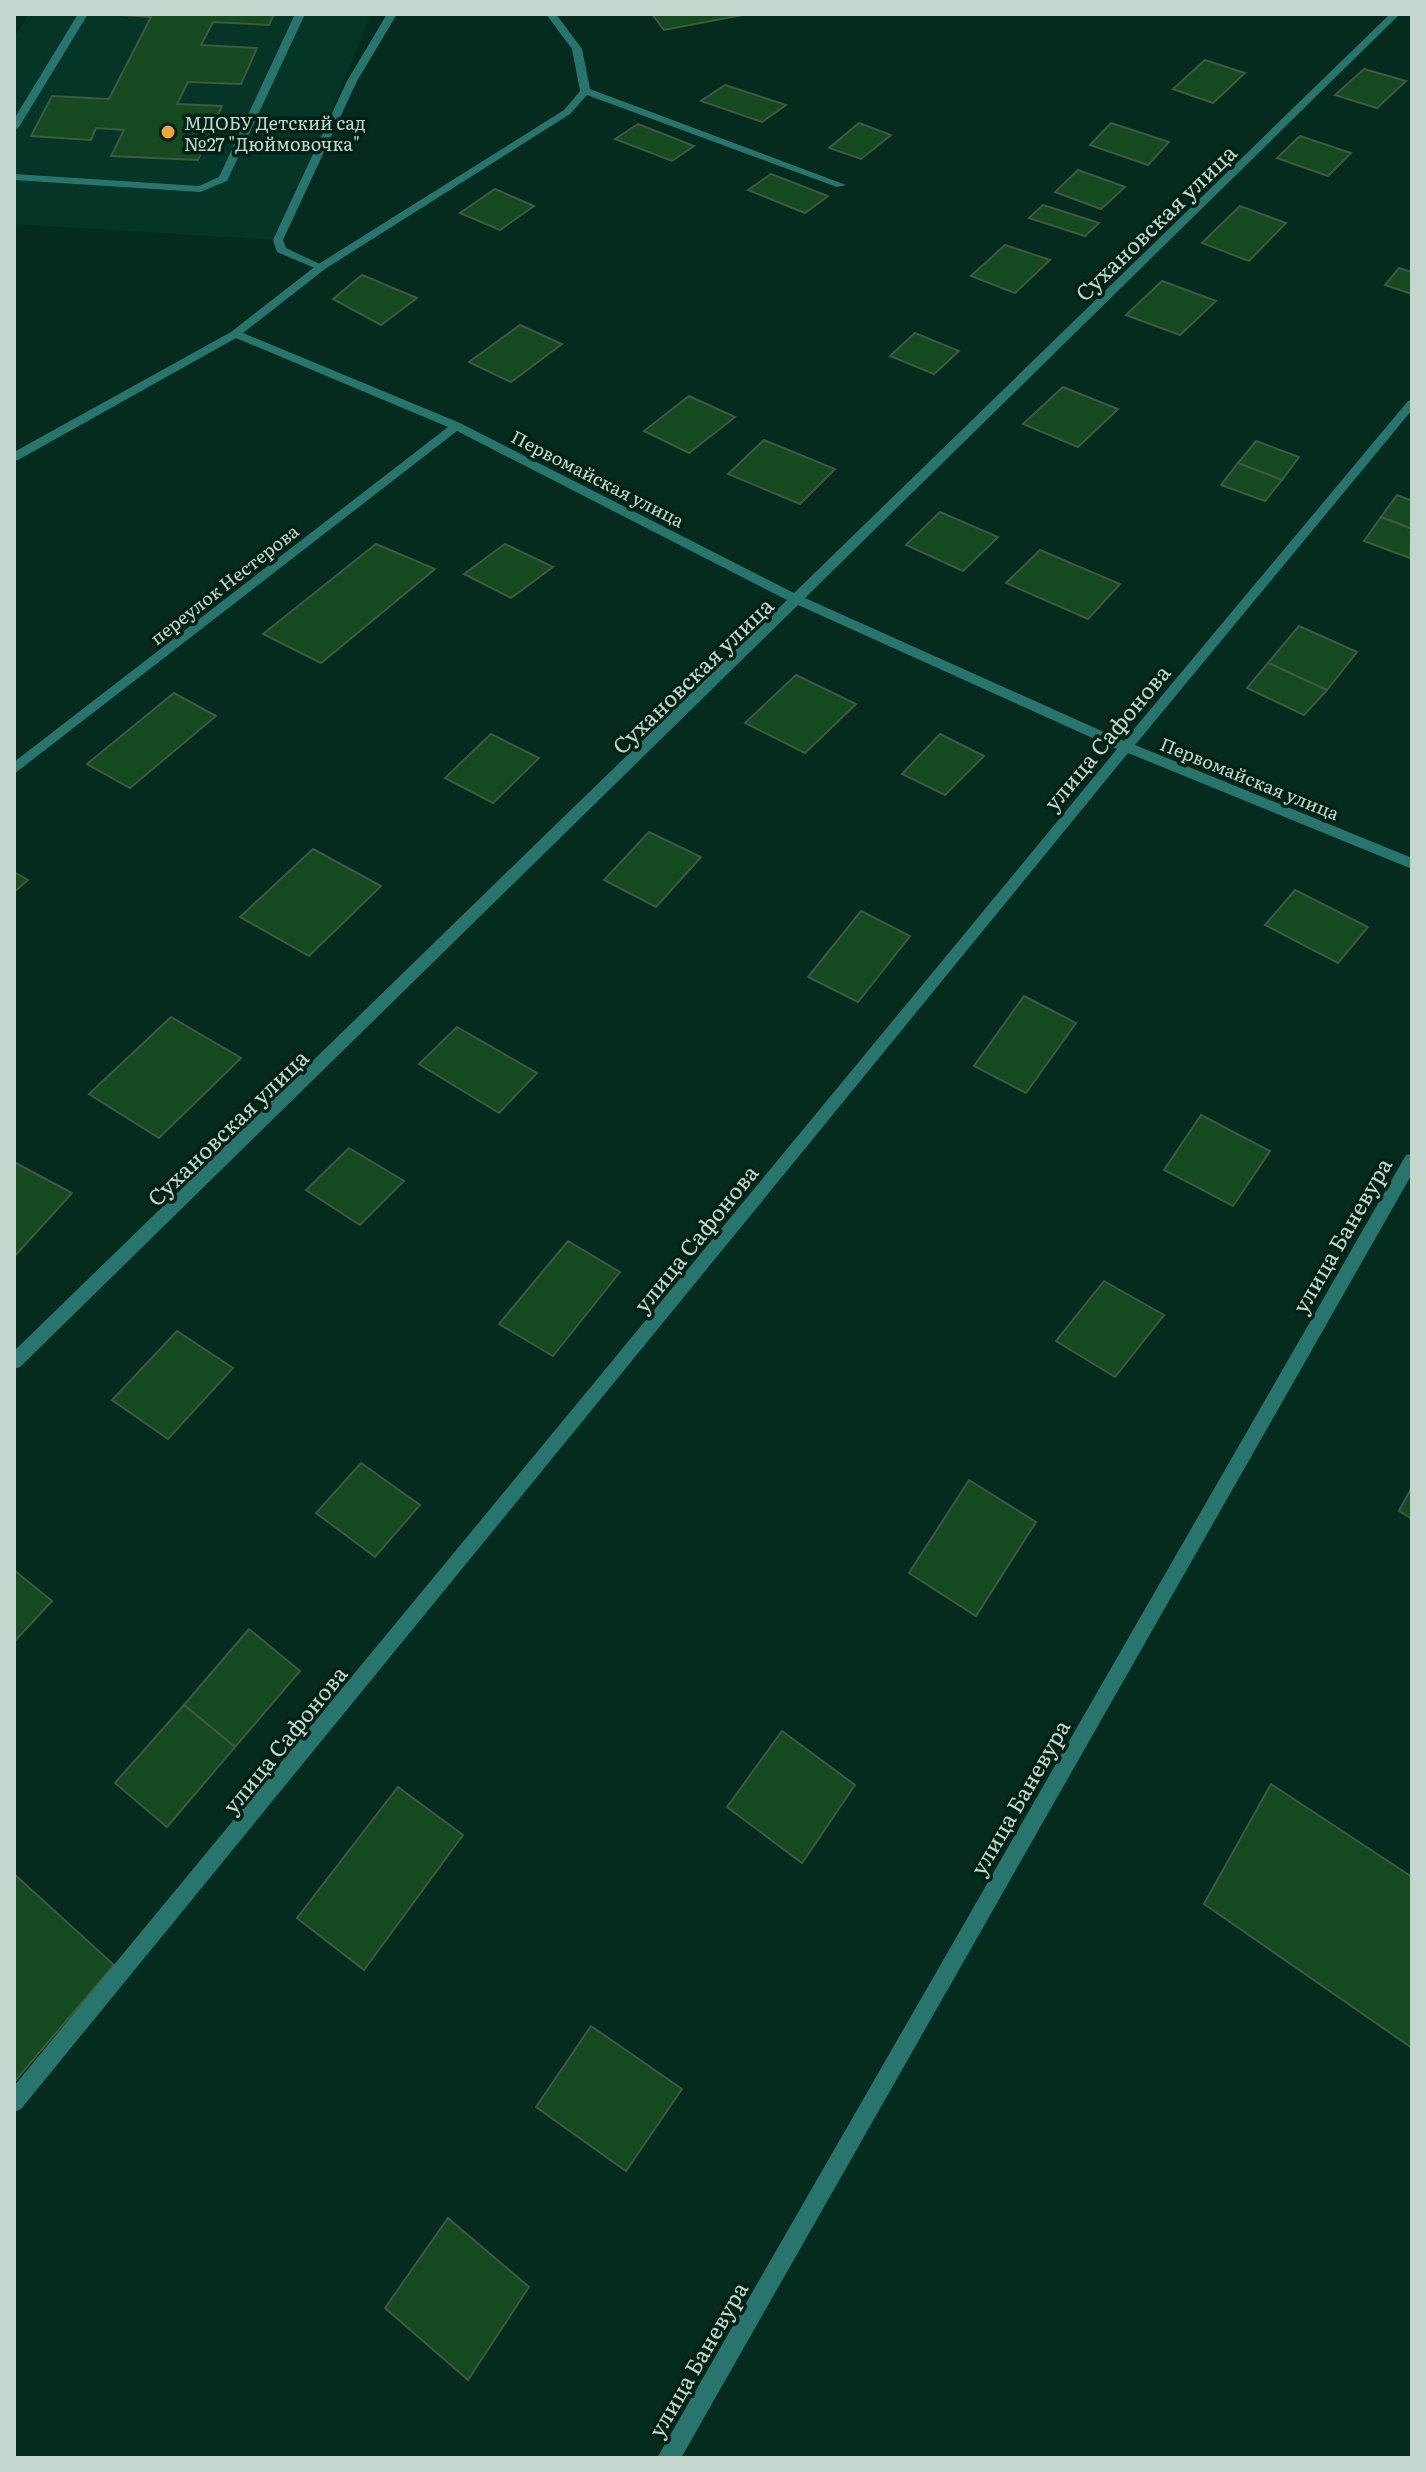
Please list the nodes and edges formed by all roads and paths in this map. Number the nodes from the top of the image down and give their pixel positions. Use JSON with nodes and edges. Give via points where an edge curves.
{"nodes":[{"id":1,"x":83,"y":14,"type":"edge"},
{"id":2,"x":300,"y":14,"type":"edge"},
{"id":3,"x":392,"y":14,"type":"edge"},
{"id":4,"x":551,"y":14,"type":"edge"},
{"id":5,"x":1395,"y":14,"type":"edge"},
{"id":6,"x":585,"y":91,"type":"junction"},
{"id":7,"x":14,"y":127,"type":"edge"},
{"id":8,"x":14,"y":177,"type":"edge"},
{"id":9,"x":841,"y":185,"type":"dead end"},
{"id":10,"x":321,"y":267,"type":"junction"},
{"id":11,"x":235,"y":334,"type":"junction"},
{"id":12,"x":1412,"y":403,"type":"edge"},
{"id":13,"x":456,"y":426,"type":"junction"},
{"id":14,"x":15,"y":456,"type":"edge"},
{"id":15,"x":798,"y":600,"type":"junction"},
{"id":16,"x":1126,"y":747,"type":"junction"},
{"id":17,"x":14,"y":769,"type":"edge"},
{"id":18,"x":1412,"y":864,"type":"edge"},
{"id":19,"x":1412,"y":1160,"type":"edge"},
{"id":20,"x":14,"y":1362,"type":"edge"},
{"id":21,"x":14,"y":2102,"type":"edge"},
{"id":22,"x":668,"y":2458,"type":"edge"}],
"edges":[{"from":1,"to":7,"type":"street"},
{"from":2,"to":8,"type":"street","via":[[223,179],[200,189]]},
{"from":3,"to":10,"type":"street","via":[[352,81],[278,240],[281,250]]},
{"from":4,"to":6,"type":"street","via":[[577,49]]},
{"from":5,"to":15,"type":"street","name":"Сухановская улица"},
{"from":6,"to":9,"type":"street"},
{"from":6,"to":10,"type":"street","via":[[567,112]]},
{"from":10,"to":11,"type":"street"},
{"from":11,"to":13,"type":"street","name":"Первомайская улица"},
{"from":11,"to":14,"type":"street"},
{"from":12,"to":16,"type":"street","name":"улица Сафонова"},
{"from":13,"to":15,"type":"street","name":"Первомайская улица"},
{"from":13,"to":17,"type":"street","name":"переулок Нестерова"},
{"from":15,"to":16,"type":"street","name":"Первомайская улица"},
{"from":15,"to":20,"type":"street","name":"Сухановская улица"},
{"from":16,"to":18,"type":"street","name":"Первомайская улица"},
{"from":16,"to":21,"type":"street","name":"улица Сафонова"},
{"from":19,"to":22,"type":"street","name":"улица Баневура"}]}
